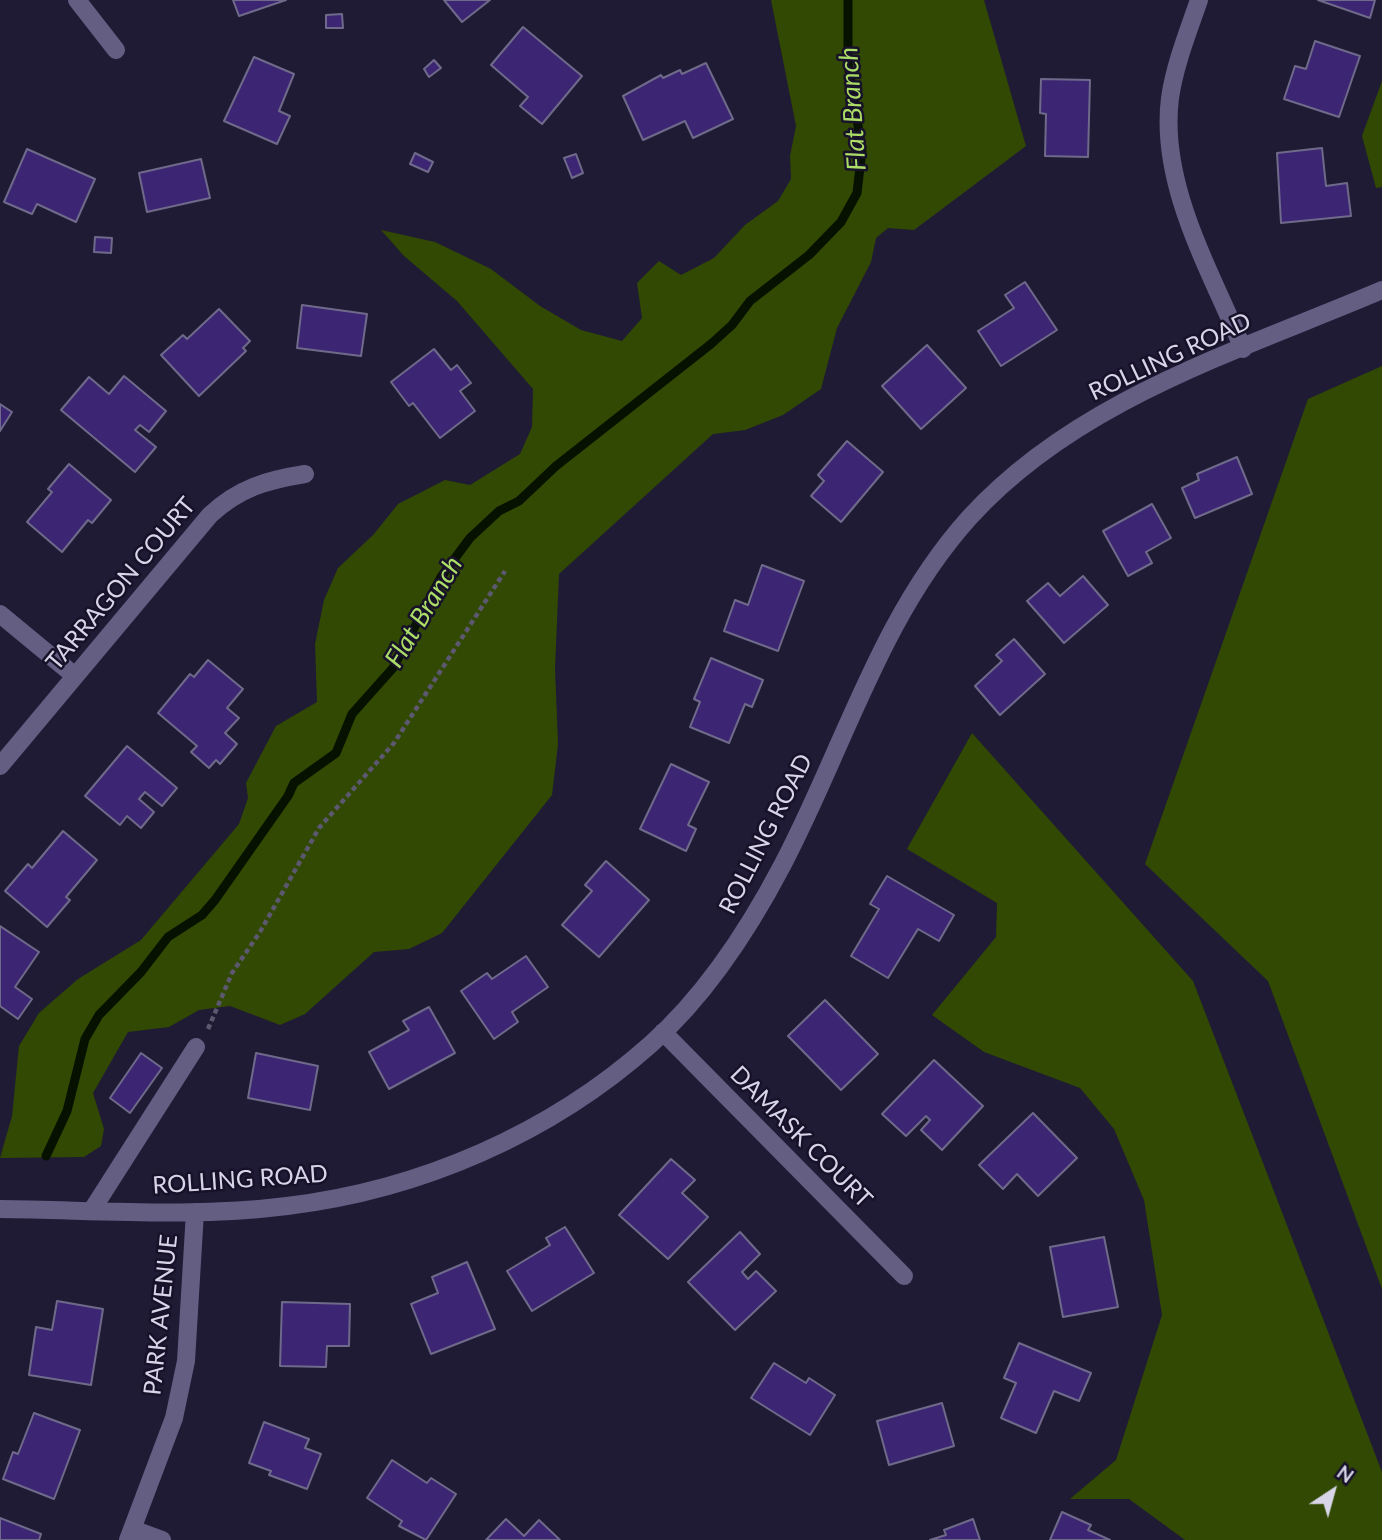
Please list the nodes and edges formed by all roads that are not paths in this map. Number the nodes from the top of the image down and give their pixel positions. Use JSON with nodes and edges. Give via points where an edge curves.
{"nodes":[{"id":1,"x":76,"y":0,"type":"edge"},
{"id":2,"x":1199,"y":0,"type":"edge"},
{"id":3,"x":116,"y":50,"type":"dead end"},
{"id":4,"x":1382,"y":290,"type":"edge"},
{"id":5,"x":1243,"y":349,"type":"junction"},
{"id":6,"x":305,"y":474,"type":"dead end"},
{"id":7,"x":0,"y":614,"type":"edge"},
{"id":8,"x":75,"y":677,"type":"junction"},
{"id":9,"x":0,"y":766,"type":"edge"},
{"id":10,"x":663,"y":1032,"type":"junction"},
{"id":11,"x":196,"y":1047,"type":"road end"},
{"id":12,"x":0,"y":1209,"type":"edge"},
{"id":13,"x":92,"y":1210,"type":"junction"},
{"id":14,"x":195,"y":1212,"type":"junction"},
{"id":15,"x":904,"y":1276,"type":"dead end"},
{"id":16,"x":130,"y":1535,"type":"edge"},
{"id":17,"x":162,"y":1540,"type":"edge"}],
"edges":[{"from":1,"to":3,"type":"street"},
{"from":2,"to":5,"type":"street","via":[[1174,77],[1171,150],[1180,198]]},
{"from":4,"to":5,"type":"street","name":"ROLLING ROAD"},
{"from":5,"to":10,"type":"street","name":"ROLLING ROAD","via":[[1110,408],[1046,450],[970,517],[930,566],[896,620],[784,862],[749,924],[708,982]]},
{"from":6,"to":8,"type":"street","name":"TARRAGON COURT","via":[[259,482],[220,506]]},
{"from":7,"to":8,"type":"street"},
{"from":8,"to":9,"type":"street","name":"TARRAGON COURT"},
{"from":10,"to":14,"type":"street","name":"ROLLING ROAD","via":[[590,1090],[527,1130],[464,1161],[403,1184],[353,1196],[284,1207]]},
{"from":10,"to":15,"type":"street","name":"DAMASK COURT"},
{"from":11,"to":13,"type":"street"},
{"from":12,"to":13,"type":"street","name":"ROLLING ROAD"},
{"from":13,"to":14,"type":"street","name":"ROLLING ROAD"},
{"from":14,"to":16,"type":"street","name":"PARK AVENUE","via":[[186,1361],[177,1406]]},
{"from":16,"to":17,"type":"street"}]}
